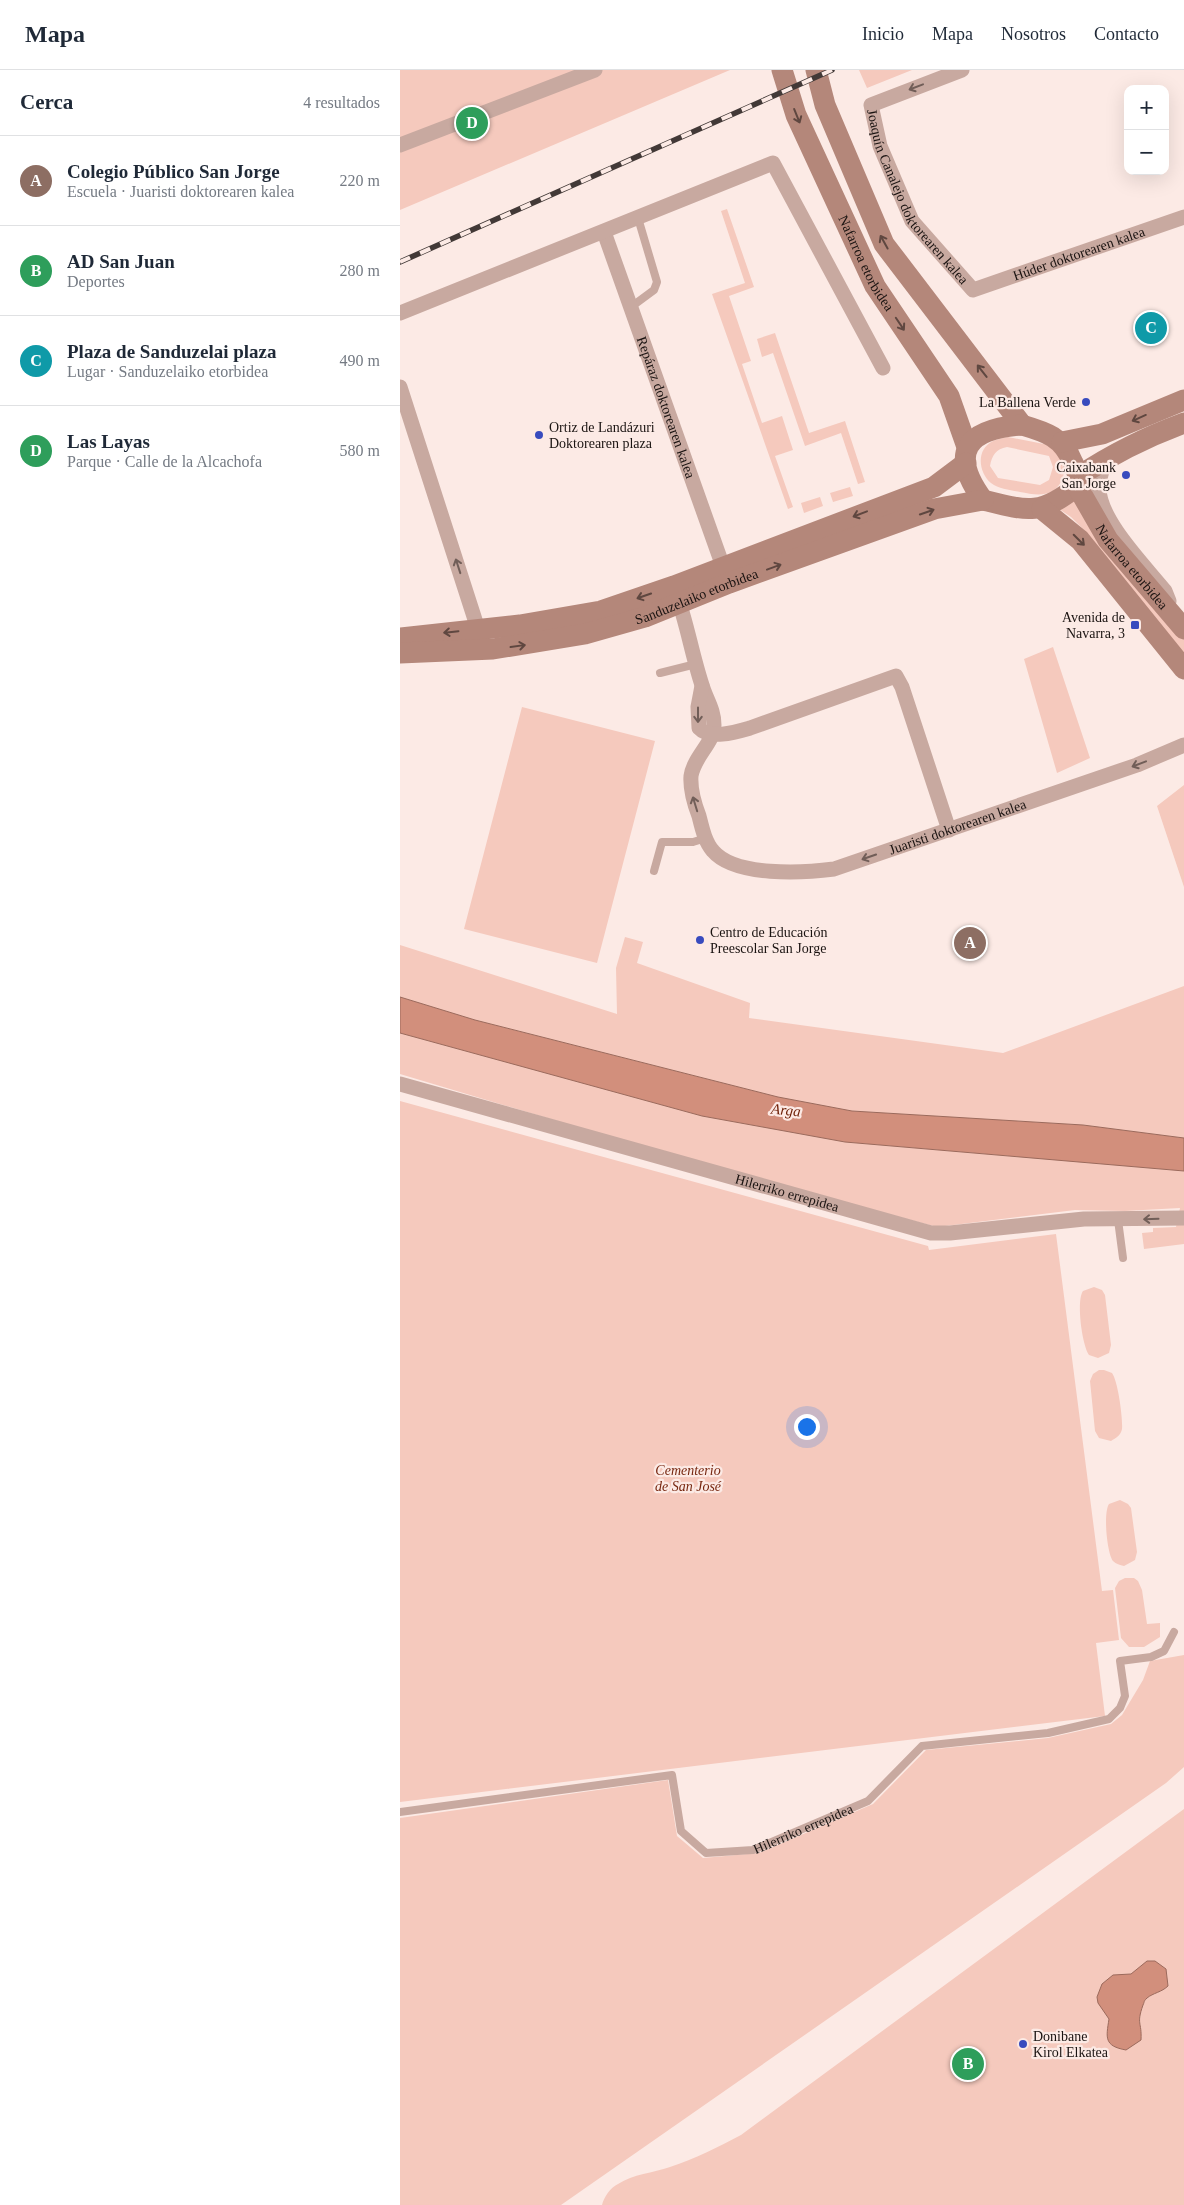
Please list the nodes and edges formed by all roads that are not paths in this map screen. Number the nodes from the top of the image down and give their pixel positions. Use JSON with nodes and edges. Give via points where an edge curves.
{"nodes":[{"id":1,"x":595,"y":70,"type":"edge"},
{"id":2,"x":782,"y":70,"type":"edge"},
{"id":3,"x":816,"y":70,"type":"edge"},
{"id":4,"x":962,"y":70,"type":"edge"},
{"id":5,"x":400,"y":145,"type":"edge"},
{"id":6,"x":1184,"y":217,"type":"edge"},
{"id":7,"x":638,"y":218,"type":"junction"},
{"id":8,"x":604,"y":232,"type":"junction"},
{"id":9,"x":973,"y":290,"type":"joint"},
{"id":10,"x":631,"y":307,"type":"junction"},
{"id":11,"x":400,"y":313,"type":"edge"},
{"id":12,"x":883,"y":368,"type":"dead end"},
{"id":13,"x":400,"y":387,"type":"edge"},
{"id":14,"x":1184,"y":400,"type":"edge"},
{"id":15,"x":1022,"y":424,"type":"junction"},
{"id":16,"x":1184,"y":424,"type":"edge"},
{"id":17,"x":1062,"y":442,"type":"junction"},
{"id":18,"x":966,"y":455,"type":"junction"},
{"id":19,"x":1107,"y":458,"type":"junction"},
{"id":20,"x":1078,"y":481,"type":"junction"},
{"id":21,"x":983,"y":500,"type":"junction"},
{"id":22,"x":1042,"y":509,"type":"junction"},
{"id":23,"x":726,"y":575,"type":"junction"},
{"id":24,"x":677,"y":595,"type":"junction"},
{"id":25,"x":1180,"y":624,"type":"edge"},
{"id":26,"x":478,"y":629,"type":"junction"},
{"id":27,"x":400,"y":638,"type":"edge"},
{"id":28,"x":400,"y":654,"type":"edge"},
{"id":29,"x":696,"y":664,"type":"junction"},
{"id":30,"x":1184,"y":669,"type":"edge"},
{"id":31,"x":660,"y":674,"type":"dead end"},
{"id":32,"x":713,"y":734,"type":"junction"},
{"id":33,"x":1184,"y":746,"type":"edge"},
{"id":34,"x":948,"y":830,"type":"junction"},
{"id":35,"x":706,"y":838,"type":"junction"},
{"id":36,"x":654,"y":871,"type":"dead end"},
{"id":37,"x":400,"y":1084,"type":"edge"},
{"id":38,"x":1184,"y":1218,"type":"edge"},
{"id":39,"x":1118,"y":1220,"type":"junction"},
{"id":40,"x":1123,"y":1258,"type":"dead end"},
{"id":41,"x":1174,"y":1632,"type":"dead end"},
{"id":42,"x":400,"y":1812,"type":"edge"}],
"edges":[{"from":1,"to":5,"type":"street"},
{"from":2,"to":18,"type":"main road","name":"Nafarroa etorbidea","one_way":true,"via":[[796,115],[875,286],[949,396]]},
{"from":15,"to":3,"type":"main road","name":"Nafarroa etorbidea","one_way":true,"via":[[884,244],[825,106]]},
{"from":4,"to":9,"type":"street","name":"Joaquín Canalejo doktorearen kalea","one_way":true,"via":[[871,105],[880,146],[912,221]]},
{"from":6,"to":9,"type":"street","name":"Húder doktorearen kalea"},
{"from":7,"to":8,"type":"street"},
{"from":7,"to":10,"type":"lane","via":[[656,282],[654,290]]},
{"from":7,"to":12,"type":"street","via":[[773,163]]},
{"from":8,"to":10,"type":"street","name":"Repáraz doktorearen kalea"},
{"from":8,"to":11,"type":"street"},
{"from":10,"to":23,"type":"street","name":"Repáraz doktorearen kalea"},
{"from":26,"to":13,"type":"street","one_way":true},
{"from":14,"to":17,"type":"main road","one_way":true,"via":[[1102,434]]},
{"from":15,"to":17,"type":"main road"},
{"from":15,"to":18,"type":"main road","via":[[989,429],[976,436]]},
{"from":16,"to":19,"type":"main road"},
{"from":17,"to":20,"type":"main road"},
{"from":18,"to":21,"type":"main road","via":[[972,486]]},
{"from":18,"to":23,"type":"main road","name":"Sanduzelaiko etorbidea","one_way":true,"via":[[934,487]]},
{"from":19,"to":20,"type":"main road"},
{"from":19,"to":25,"type":"street","name":"Nafarroa etorbidea","via":[[1099,489],[1111,523],[1165,591]]},
{"from":20,"to":22,"type":"main road","via":[[1061,499]]},
{"from":20,"to":25,"type":"main road","name":"Nafarroa etorbidea","via":[[1108,540]]},
{"from":21,"to":22,"type":"main road","via":[[1011,507]]},
{"from":23,"to":21,"type":"main road","name":"Sanduzelaiko etorbidea","one_way":true,"via":[[934,509]]},
{"from":22,"to":30,"type":"main road","name":"Nafarroa etorbidea","one_way":true,"via":[[1080,540]]},
{"from":23,"to":24,"type":"main road","name":"Sanduzelaiko etorbidea"},
{"from":24,"to":26,"type":"main road","name":"Sanduzelaiko etorbidea","one_way":true,"via":[[520,625]]},
{"from":28,"to":24,"type":"main road","name":"Sanduzelaiko etorbidea","one_way":true,"via":[[494,649],[585,634],[637,620]]},
{"from":24,"to":29,"type":"street"},
{"from":26,"to":27,"type":"main road","name":"Sanduzelaiko etorbidea","one_way":true},
{"from":29,"to":31,"type":"lane"},
{"from":29,"to":32,"type":"street","via":[[702,686],[698,723],[702,731]]},
{"from":32,"to":34,"type":"street","via":[[750,728],[896,676]]},
{"from":35,"to":32,"type":"street","one_way":true,"via":[[692,793],[691,776],[696,760]]},
{"from":33,"to":34,"type":"street","name":"Juaristi doktorearen kalea","one_way":true},
{"from":34,"to":35,"type":"street","name":"Juaristi doktorearen kalea","one_way":true,"via":[[834,869],[808,872],[741,866],[713,852]]},
{"from":35,"to":36,"type":"lane","via":[[693,842],[662,842]]},
{"from":37,"to":39,"type":"street","name":"Hilerriko errepidea","via":[[931,1233],[950,1234],[1084,1219]]},
{"from":38,"to":39,"type":"street","name":"Hilerriko errepidea","one_way":true},
{"from":39,"to":40,"type":"lane"},
{"from":41,"to":42,"type":"lane","name":"Hilerriko errepidea","via":[[1164,1651],[1120,1661],[1125,1696],[1120,1708],[1109,1719],[1048,1733],[922,1746],[868,1801],[753,1850],[706,1853],[680,1831],[672,1775]]}]}
